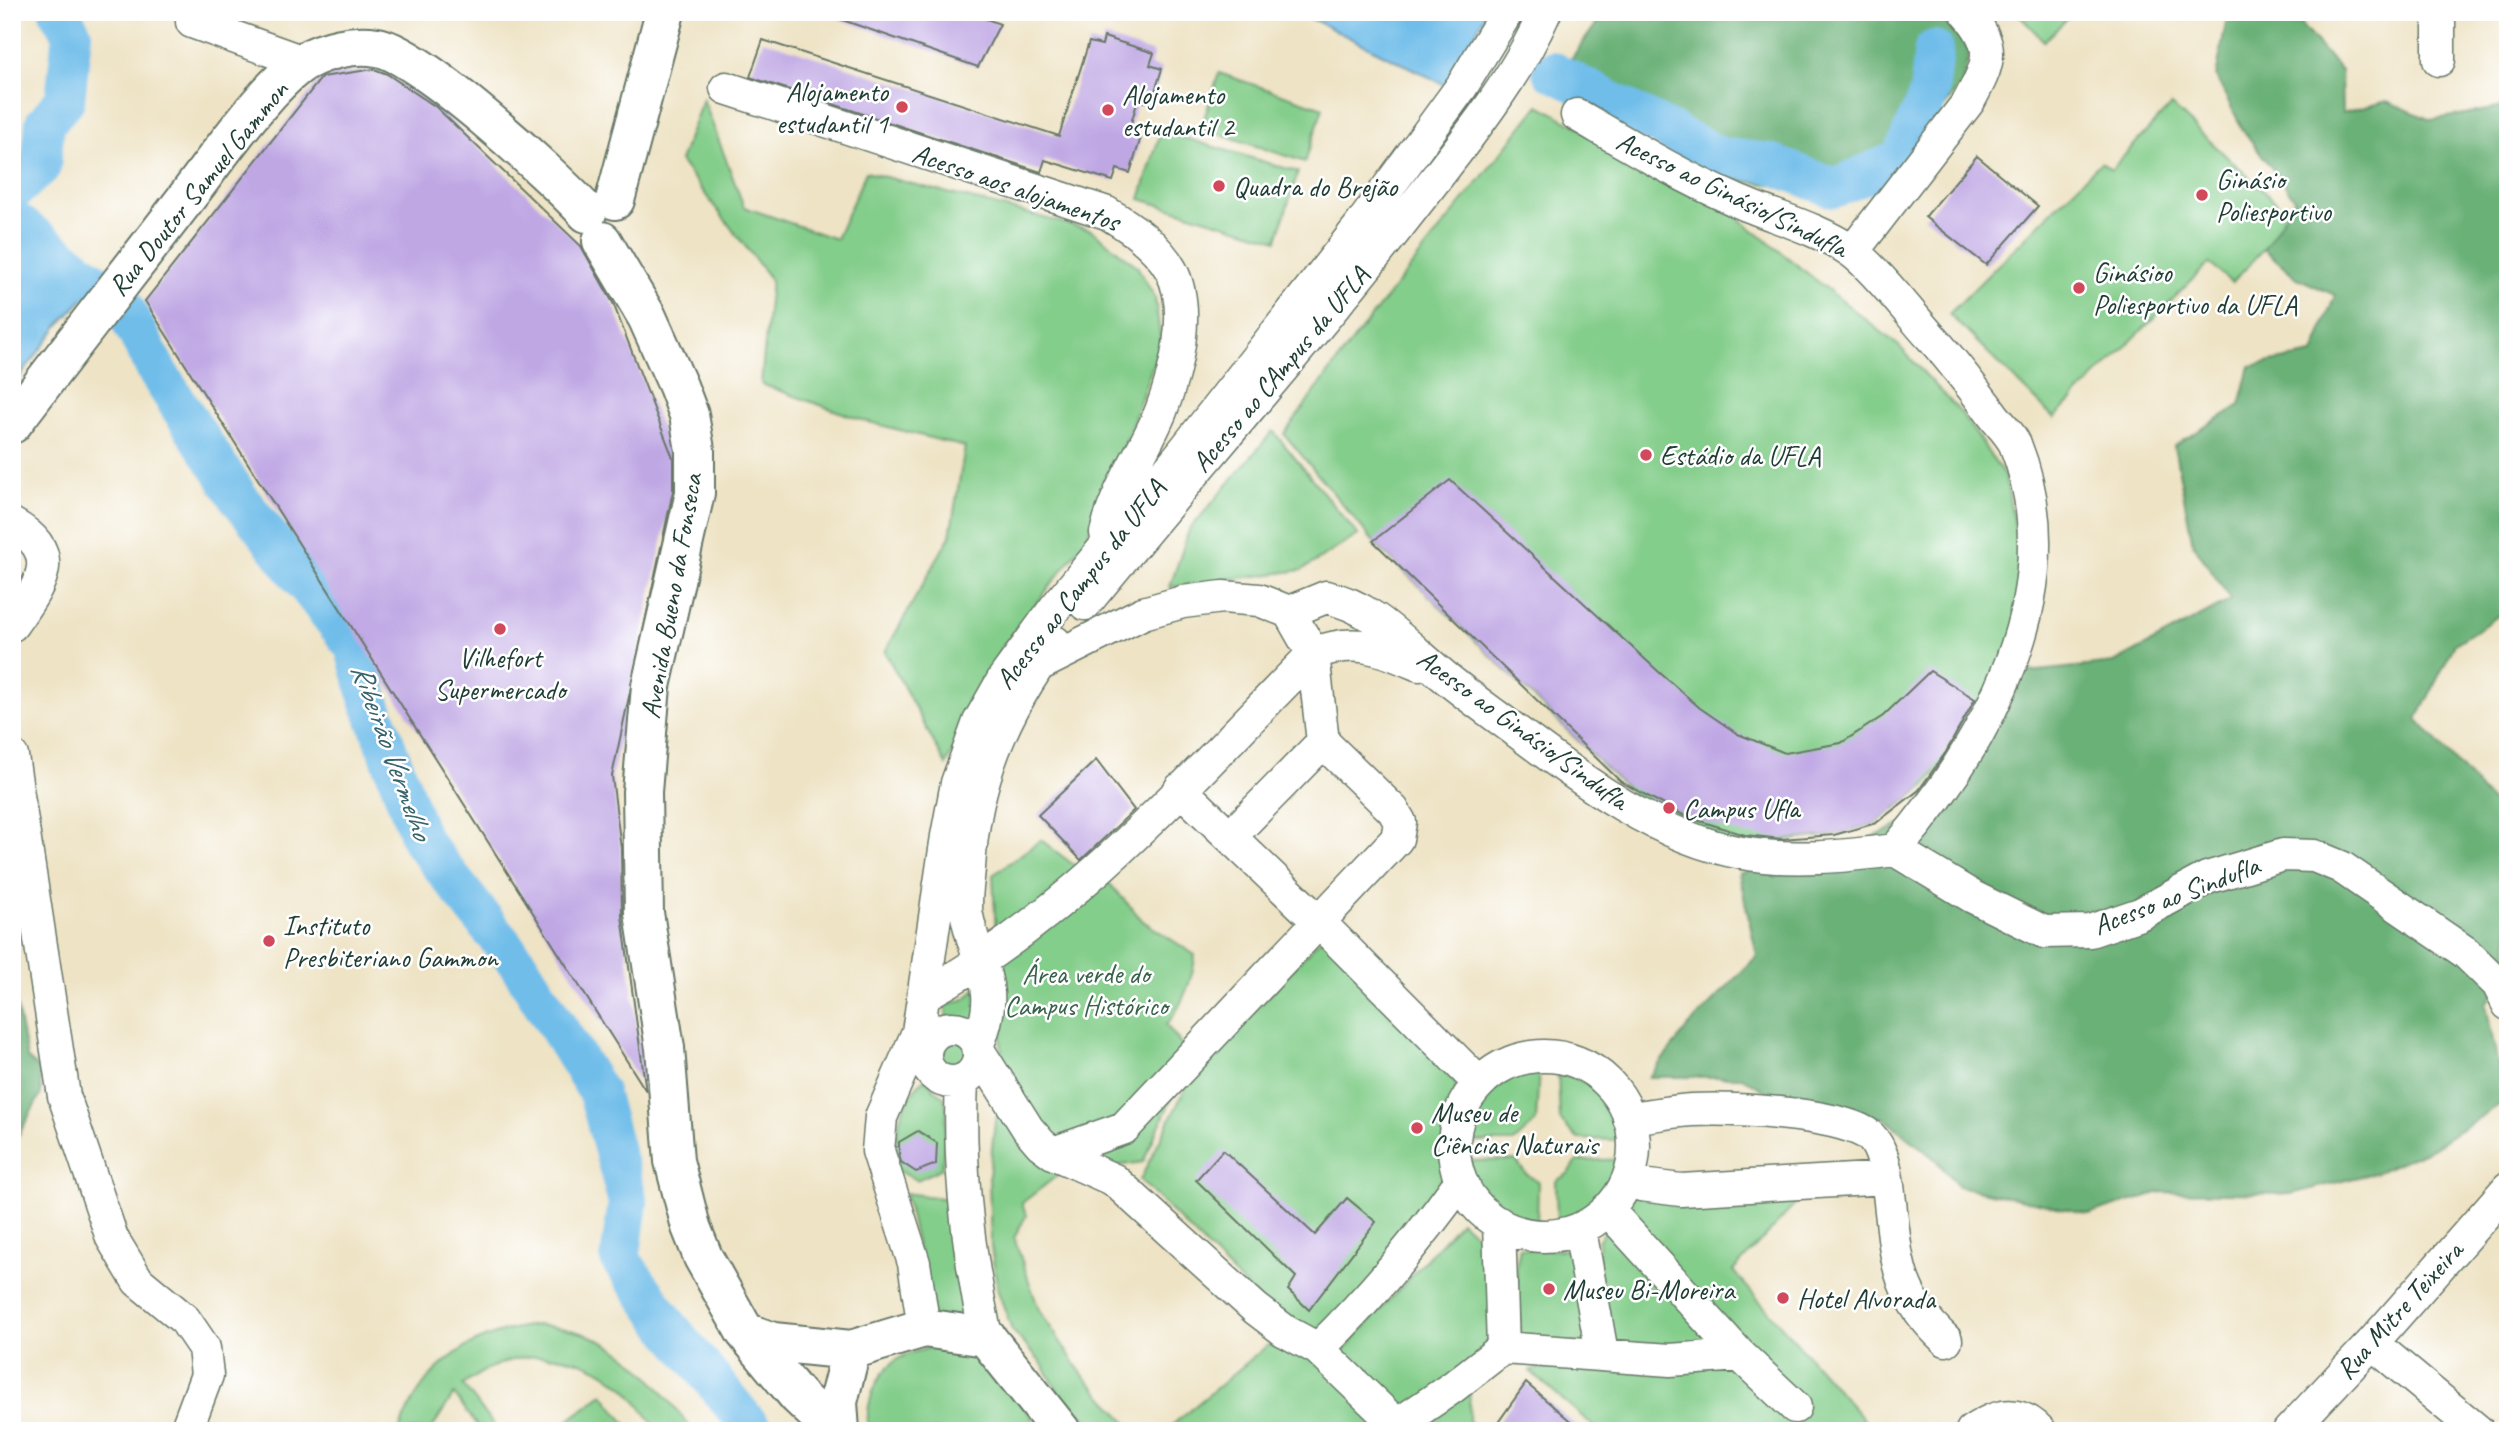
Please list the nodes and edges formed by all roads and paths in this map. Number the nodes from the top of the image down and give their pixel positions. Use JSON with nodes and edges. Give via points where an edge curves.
{"nodes":[{"id":1,"x":665,"y":12,"type":"edge"},
{"id":2,"x":1507,"y":12,"type":"edge"},
{"id":3,"x":1545,"y":12,"type":"edge"},
{"id":4,"x":1966,"y":12,"type":"edge"},
{"id":5,"x":2439,"y":12,"type":"edge"},
{"id":6,"x":192,"y":22,"type":"dead end"},
{"id":7,"x":2439,"y":60,"type":"dead end"},
{"id":8,"x":303,"y":62,"type":"junction"},
{"id":9,"x":726,"y":88,"type":"dead end"},
{"id":10,"x":1577,"y":115,"type":"dead end"},
{"id":11,"x":601,"y":218,"type":"junction"},
{"id":12,"x":1853,"y":251,"type":"junction"},
{"id":13,"x":1160,"y":413,"type":"junction"},
{"id":14,"x":12,"y":424,"type":"edge"},
{"id":15,"x":1182,"y":453,"type":"junction"},
{"id":16,"x":12,"y":524,"type":"edge"},
{"id":17,"x":1102,"y":548,"type":"junction"},
{"id":18,"x":1289,"y":612,"type":"junction"},
{"id":19,"x":12,"y":625,"type":"edge"},
{"id":20,"x":1313,"y":654,"type":"junction"},
{"id":21,"x":1038,"y":666,"type":"junction"},
{"id":22,"x":1440,"y":673,"type":"junction"},
{"id":23,"x":1322,"y":742,"type":"junction"},
{"id":24,"x":12,"y":756,"type":"edge"},
{"id":25,"x":1180,"y":789,"type":"junction"},
{"id":26,"x":1231,"y":836,"type":"junction"},
{"id":27,"x":1895,"y":850,"type":"junction"},
{"id":28,"x":1318,"y":921,"type":"junction"},
{"id":29,"x":982,"y":959,"type":"junction"},
{"id":30,"x":926,"y":994,"type":"junction"},
{"id":31,"x":2508,"y":1004,"type":"edge"},
{"id":32,"x":923,"y":1037,"type":"junction"},
{"id":33,"x":979,"y":1048,"type":"junction"},
{"id":34,"x":962,"y":1080,"type":"junction"},
{"id":35,"x":1479,"y":1083,"type":"junction"},
{"id":36,"x":1629,"y":1118,"type":"junction"},
{"id":37,"x":1124,"y":1128,"type":"junction"},
{"id":38,"x":1054,"y":1153,"type":"junction"},
{"id":39,"x":1887,"y":1178,"type":"junction"},
{"id":40,"x":1114,"y":1180,"type":"junction"},
{"id":41,"x":1628,"y":1180,"type":"junction"},
{"id":42,"x":1461,"y":1182,"type":"junction"},
{"id":43,"x":2508,"y":1188,"type":"edge"},
{"id":44,"x":1608,"y":1209,"type":"junction"},
{"id":45,"x":1499,"y":1223,"type":"junction"},
{"id":46,"x":1580,"y":1230,"type":"junction"},
{"id":47,"x":924,"y":1328,"type":"junction"},
{"id":48,"x":745,"y":1332,"type":"junction"},
{"id":49,"x":986,"y":1337,"type":"junction"},
{"id":50,"x":1946,"y":1340,"type":"dead end"},
{"id":51,"x":2372,"y":1343,"type":"junction"},
{"id":52,"x":1503,"y":1348,"type":"junction"},
{"id":53,"x":1318,"y":1349,"type":"junction"},
{"id":54,"x":851,"y":1350,"type":"junction"},
{"id":55,"x":1602,"y":1353,"type":"junction"},
{"id":56,"x":1740,"y":1355,"type":"junction"},
{"id":57,"x":1795,"y":1407,"type":"dead end"},
{"id":58,"x":1402,"y":1428,"type":"edge"},
{"id":59,"x":186,"y":1431,"type":"edge"},
{"id":60,"x":838,"y":1431,"type":"edge"},
{"id":61,"x":1062,"y":1431,"type":"edge"},
{"id":62,"x":1972,"y":1431,"type":"edge"},
{"id":63,"x":2040,"y":1431,"type":"edge"},
{"id":64,"x":2289,"y":1431,"type":"edge"},
{"id":65,"x":2478,"y":1431,"type":"edge"}],
"edges":[{"from":1,"to":11,"type":"main road"},
{"from":2,"to":15,"type":"street","name":"Acesso ao Campus da UFLA","via":[[1462,86],[1360,226]]},
{"from":3,"to":21,"type":"street","name":"Acesso ao CAmpus da UFLA","via":[[1520,62],[1352,287]]},
{"from":4,"to":12,"type":"street","via":[[1987,42],[1989,57],[1982,77],[1969,101]]},
{"from":5,"to":7,"type":"street"},
{"from":6,"to":8,"type":"street"},
{"from":8,"to":11,"type":"main road","name":"Rua Doutor Samuel Gammon","via":[[349,47],[377,47],[401,55]]},
{"from":8,"to":14,"type":"main road","name":"Rua Doutor Samuel Gammon","via":[[233,136]]},
{"from":9,"to":13,"type":"street","name":"Acesso aos alojamentos","via":[[1107,214],[1129,226],[1171,270],[1180,304],[1181,340]]},
{"from":10,"to":12,"type":"street","name":"Acesso ao Ginásio/Sindufla","via":[[1697,182]]},
{"from":11,"to":48,"type":"main road","name":"Avenida Bueno da Fonseca","via":[[678,386],[695,450],[695,493],[651,686],[642,792],[644,913],[665,1048],[674,1161],[703,1257]]},
{"from":12,"to":27,"type":"street","name":"Acesso ao Ginásio/Sindufla","via":[[1953,361],[2014,442],[2033,529],[2032,574],[2022,628],[1995,702],[1931,808]]},
{"from":13,"to":15,"type":"street"},
{"from":13,"to":17,"type":"street","name":"Acesso aos alojamentos","via":[[1127,475]]},
{"from":15,"to":17,"type":"street","name":"Acesso ao Campus da UFLA"},
{"from":16,"to":19,"type":"street","via":[[42,549],[45,568]]},
{"from":17,"to":30,"type":"street","name":"Acesso ao Campus da UFLA","via":[[1004,678],[979,722],[954,796]]},
{"from":18,"to":20,"type":"street"},
{"from":18,"to":21,"type":"street","via":[[1259,600],[1223,597],[1183,602],[1143,613]]},
{"from":18,"to":22,"type":"street","name":"Acesso ao Ginásio/Sindufla","via":[[1326,597],[1342,600],[1392,631]]},
{"from":20,"to":22,"type":"street","via":[[1352,643],[1393,653]]},
{"from":20,"to":23,"type":"street"},
{"from":20,"to":25,"type":"street"},
{"from":21,"to":29,"type":"street","name":"Acesso ao CAmpus da UFLA","via":[[994,744],[979,788],[967,914]]},
{"from":22,"to":27,"type":"street","name":"Acesso ao Ginásio/Sindufla","via":[[1579,777],[1651,821],[1739,853],[1775,858]]},
{"from":23,"to":26,"type":"street"},
{"from":23,"to":28,"type":"street","via":[[1400,822],[1397,839]]},
{"from":24,"to":59,"type":"street","via":[[64,1096],[113,1238],[138,1281],[185,1320],[204,1348],[207,1375]]},
{"from":25,"to":26,"type":"street"},
{"from":25,"to":29,"type":"street","via":[[1067,895]]},
{"from":26,"to":28,"type":"street"},
{"from":27,"to":31,"type":"street","name":"Acesso ao Sindufla","via":[[1973,897],[2044,932],[2090,931],[2140,914],[2207,878],[2283,855],[2314,856],[2341,867],[2465,952],[2498,984]]},
{"from":28,"to":35,"type":"street"},
{"from":28,"to":37,"type":"street"},
{"from":29,"to":30,"type":"street"},
{"from":29,"to":33,"type":"street","name":"Acesso ao CAmpus da UFLA","via":[[990,997]]},
{"from":30,"to":32,"type":"street","name":"Acesso ao Campus da UFLA"},
{"from":32,"to":33,"type":"street","via":[[953,1027],[963,1030]]},
{"from":32,"to":34,"type":"street","via":[[928,1068],[949,1082]]},
{"from":32,"to":47,"type":"street","name":"Acesso ao Campus da UFLA","via":[[881,1116],[878,1151],[914,1263]]},
{"from":33,"to":34,"type":"street","via":[[972,1074]]},
{"from":33,"to":38,"type":"street","via":[[1028,1129]]},
{"from":34,"to":49,"type":"street","via":[[963,1181]]},
{"from":35,"to":36,"type":"street","via":[[1508,1063],[1543,1055],[1578,1062],[1608,1081]]},
{"from":35,"to":42,"type":"street","via":[[1460,1113],[1455,1136]]},
{"from":36,"to":39,"type":"street","via":[[1692,1110],[1843,1124],[1871,1136]]},
{"from":36,"to":41,"type":"street","via":[[1634,1145]]},
{"from":37,"to":38,"type":"street"},
{"from":37,"to":40,"type":"street"},
{"from":38,"to":40,"type":"street"},
{"from":39,"to":41,"type":"street","via":[[1681,1190]]},
{"from":39,"to":50,"type":"street","via":[[1898,1272],[1926,1322]]},
{"from":40,"to":53,"type":"street","via":[[1256,1309]]},
{"from":41,"to":44,"type":"street"},
{"from":42,"to":45,"type":"street","via":[[1480,1211]]},
{"from":42,"to":53,"type":"street","via":[[1430,1225]]},
{"from":43,"to":51,"type":"street","name":"Rua Mitre Teixeira"},
{"from":44,"to":46,"type":"street"},
{"from":44,"to":56,"type":"street"},
{"from":45,"to":46,"type":"street","via":[[1510,1231],[1545,1237]]},
{"from":45,"to":52,"type":"street"},
{"from":46,"to":55,"type":"street"},
{"from":47,"to":49,"type":"main road"},
{"from":47,"to":54,"type":"main road"},
{"from":48,"to":54,"type":"main road","via":[[773,1342]]},
{"from":48,"to":60,"type":"main road","name":"Avenida Bueno da Fonseca","via":[[775,1371]]},
{"from":49,"to":61,"type":"main road"},
{"from":51,"to":64,"type":"street","name":"Rua Mitre Teixeira"},
{"from":51,"to":65,"type":"street"},
{"from":52,"to":55,"type":"street"},
{"from":52,"to":58,"type":"street"},
{"from":53,"to":58,"type":"street"},
{"from":54,"to":60,"type":"main road","via":[[838,1402]]},
{"from":55,"to":56,"type":"street","via":[[1670,1360]]},
{"from":56,"to":57,"type":"street"},
{"from":62,"to":63,"type":"street","via":[[2001,1416],[2022,1418]]}]}
